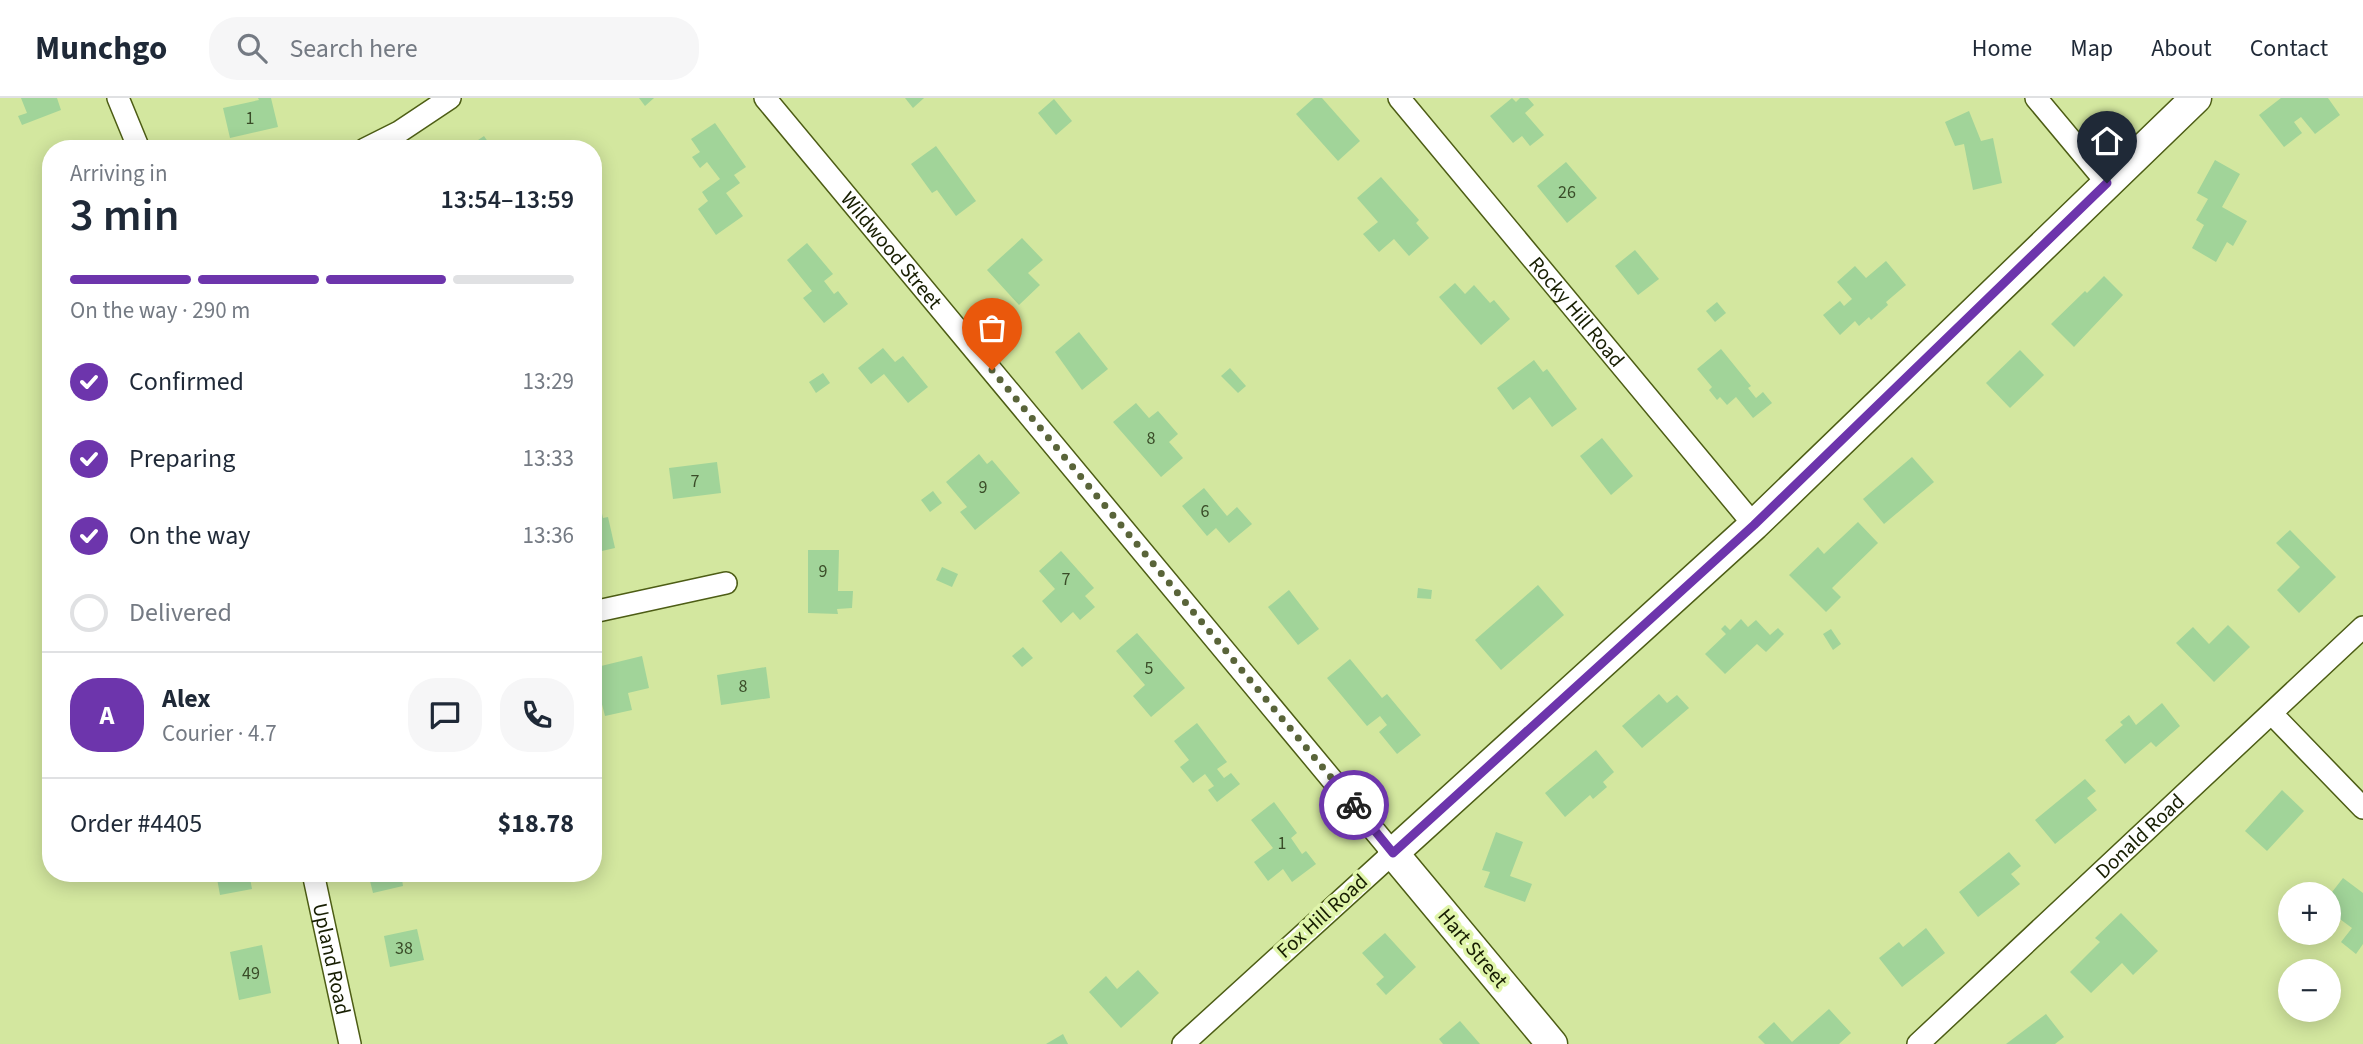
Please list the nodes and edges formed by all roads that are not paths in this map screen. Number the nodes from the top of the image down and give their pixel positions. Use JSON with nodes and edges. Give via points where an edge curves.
{"nodes":[{"id":1,"x":118,"y":98,"type":"edge"},
{"id":2,"x":450,"y":98,"type":"edge"},
{"id":3,"x":765,"y":98,"type":"edge"},
{"id":4,"x":1399,"y":98,"type":"edge"},
{"id":5,"x":2036,"y":98,"type":"edge"},
{"id":6,"x":2196,"y":98,"type":"edge"},
{"id":7,"x":135,"y":140,"type":"edge"},
{"id":8,"x":383,"y":140,"type":"edge"},
{"id":9,"x":2107,"y":183,"type":"junction"},
{"id":10,"x":1754,"y":525,"type":"junction"},
{"id":11,"x":726,"y":583,"type":"dead end"},
{"id":12,"x":602,"y":610,"type":"edge"},
{"id":13,"x":2363,"y":627,"type":"edge"},
{"id":14,"x":2272,"y":715,"type":"junction"},
{"id":15,"x":2363,"y":807,"type":"edge"},
{"id":16,"x":1393,"y":853,"type":"junction"},
{"id":17,"x":315,"y":882,"type":"edge"},
{"id":18,"x":350,"y":1044,"type":"edge"},
{"id":19,"x":1183,"y":1044,"type":"edge"},
{"id":20,"x":1552,"y":1044,"type":"edge"},
{"id":21,"x":1918,"y":1044,"type":"edge"}],
"edges":[{"from":1,"to":7,"type":"street"},
{"from":2,"to":8,"type":"street"},
{"from":3,"to":16,"type":"street","name":"Wildwood Street"},
{"from":4,"to":10,"type":"street","name":"Rocky Hill Road"},
{"from":5,"to":9,"type":"street"},
{"from":6,"to":9,"type":"street","name":"Fox Hill Road"},
{"from":9,"to":10,"type":"street","name":"Fox Hill Road"},
{"from":10,"to":16,"type":"street","name":"Fox Hill Road"},
{"from":11,"to":12,"type":"street"},
{"from":13,"to":14,"type":"street","name":"Donald Road"},
{"from":14,"to":15,"type":"street"},
{"from":14,"to":21,"type":"street","name":"Donald Road"},
{"from":16,"to":19,"type":"street","name":"Fox Hill Road"},
{"from":16,"to":20,"type":"street","name":"Hart Street"},
{"from":17,"to":18,"type":"street","name":"Upland Road"}]}
